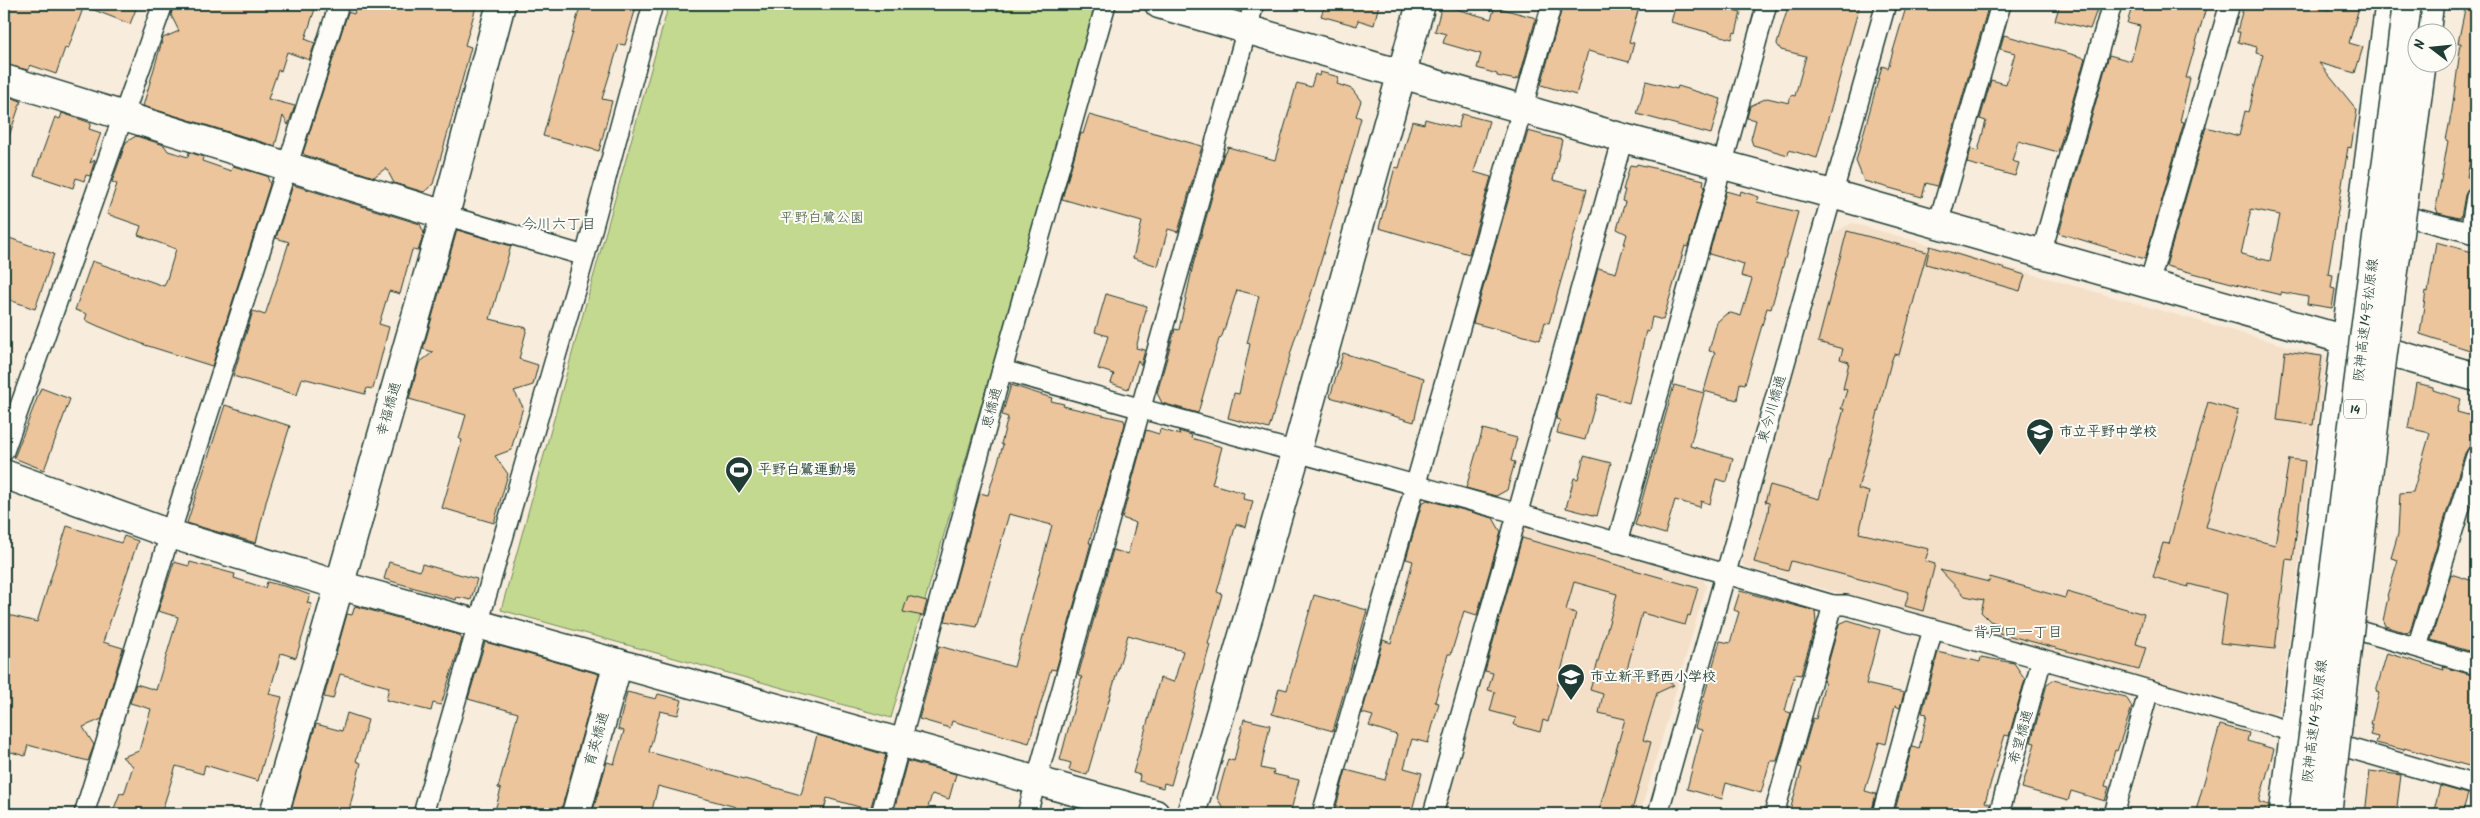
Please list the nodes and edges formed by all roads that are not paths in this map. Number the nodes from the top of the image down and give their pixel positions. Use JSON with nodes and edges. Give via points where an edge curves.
{"nodes":[{"id":1,"x":163,"y":4,"type":"edge"},
{"id":2,"x":339,"y":4,"type":"edge"},
{"id":3,"x":501,"y":4,"type":"edge"},
{"id":4,"x":653,"y":4,"type":"edge"},
{"id":5,"x":1106,"y":4,"type":"edge"},
{"id":6,"x":1159,"y":4,"type":"edge"},
{"id":7,"x":1421,"y":4,"type":"edge"},
{"id":8,"x":1552,"y":4,"type":"edge"},
{"id":9,"x":1767,"y":4,"type":"edge"},
{"id":10,"x":1886,"y":4,"type":"edge"},
{"id":11,"x":2001,"y":4,"type":"edge"},
{"id":12,"x":2112,"y":4,"type":"edge"},
{"id":13,"x":2230,"y":4,"type":"edge"},
{"id":14,"x":2385,"y":4,"type":"edge"},
{"id":15,"x":2407,"y":4,"type":"edge"},
{"id":16,"x":2429,"y":4,"type":"edge"},
{"id":17,"x":2442,"y":4,"type":"edge"},
{"id":18,"x":1250,"y":16,"type":"edge"},
{"id":19,"x":2427,"y":22,"type":"edge"},
{"id":20,"x":2439,"y":22,"type":"edge"},
{"id":21,"x":2421,"y":72,"type":"edge"},
{"id":22,"x":2433,"y":72,"type":"edge"},
{"id":23,"x":1403,"y":74,"type":"junction"},
{"id":24,"x":4,"y":79,"type":"edge"},
{"id":25,"x":1522,"y":109,"type":"junction"},
{"id":26,"x":123,"y":115,"type":"junction"},
{"id":27,"x":1623,"y":138,"type":"junction"},
{"id":28,"x":1721,"y":164,"type":"junction"},
{"id":29,"x":288,"y":166,"type":"junction"},
{"id":30,"x":1832,"y":194,"type":"junction"},
{"id":31,"x":2476,"y":197,"type":"edge"},
{"id":32,"x":445,"y":215,"type":"junction"},
{"id":33,"x":2413,"y":218,"type":"junction"},
{"id":34,"x":1938,"y":224,"type":"junction"},
{"id":35,"x":2473,"y":233,"type":"edge"},
{"id":36,"x":2041,"y":254,"type":"junction"},
{"id":37,"x":585,"y":256,"type":"junction"},
{"id":38,"x":2149,"y":284,"type":"junction"},
{"id":39,"x":2340,"y":340,"type":"junction"},
{"id":40,"x":2394,"y":355,"type":"junction"},
{"id":41,"x":1002,"y":370,"type":"junction"},
{"id":42,"x":2476,"y":377,"type":"edge"},
{"id":43,"x":1142,"y":410,"type":"junction"},
{"id":44,"x":4,"y":450,"type":"edge"},
{"id":45,"x":1296,"y":453,"type":"junction"},
{"id":46,"x":2476,"y":456,"type":"edge"},
{"id":47,"x":4,"y":474,"type":"edge"},
{"id":48,"x":1415,"y":486,"type":"junction"},
{"id":49,"x":1519,"y":514,"type":"junction"},
{"id":50,"x":170,"y":534,"type":"junction"},
{"id":51,"x":1617,"y":543,"type":"junction"},
{"id":52,"x":1725,"y":574,"type":"junction"},
{"id":53,"x":339,"y":585,"type":"junction"},
{"id":54,"x":1833,"y":605,"type":"junction"},
{"id":55,"x":480,"y":623,"type":"junction"},
{"id":56,"x":1933,"y":629,"type":"junction"},
{"id":57,"x":2357,"y":630,"type":"junction"},
{"id":58,"x":2417,"y":647,"type":"junction"},
{"id":59,"x":2042,"y":659,"type":"junction"},
{"id":60,"x":618,"y":663,"type":"junction"},
{"id":61,"x":2476,"y":665,"type":"edge"},
{"id":62,"x":2149,"y":690,"type":"junction"},
{"id":63,"x":2284,"y":729,"type":"junction"},
{"id":64,"x":902,"y":742,"type":"junction"},
{"id":65,"x":2342,"y":747,"type":"junction"},
{"id":66,"x":1037,"y":780,"type":"junction"},
{"id":67,"x":2476,"y":785,"type":"edge"},
{"id":68,"x":84,"y":814,"type":"edge"},
{"id":69,"x":274,"y":814,"type":"edge"},
{"id":70,"x":424,"y":814,"type":"edge"},
{"id":71,"x":576,"y":814,"type":"edge"},
{"id":72,"x":881,"y":814,"type":"edge"},
{"id":73,"x":1027,"y":814,"type":"edge"},
{"id":74,"x":1154,"y":814,"type":"edge"},
{"id":75,"x":1191,"y":814,"type":"edge"},
{"id":76,"x":1322,"y":814,"type":"edge"},
{"id":77,"x":1433,"y":814,"type":"edge"},
{"id":78,"x":1658,"y":814,"type":"edge"},
{"id":79,"x":1774,"y":814,"type":"edge"},
{"id":80,"x":1882,"y":814,"type":"edge"},
{"id":81,"x":1999,"y":814,"type":"edge"},
{"id":82,"x":2114,"y":814,"type":"edge"},
{"id":83,"x":2279,"y":814,"type":"edge"},
{"id":84,"x":2303,"y":814,"type":"edge"},
{"id":85,"x":2326,"y":814,"type":"edge"},
{"id":86,"x":2334,"y":814,"type":"edge"}],
"edges":[{"from":1,"to":26,"type":"street"},
{"from":2,"to":29,"type":"street"},
{"from":3,"to":32,"type":"main road","name":"幸福橋通"},
{"from":4,"to":37,"type":"street"},
{"from":5,"to":41,"type":"street","name":"恵橋通"},
{"from":6,"to":18,"type":"main road"},
{"from":7,"to":23,"type":"main road"},
{"from":8,"to":25,"type":"street"},
{"from":9,"to":28,"type":"street"},
{"from":10,"to":30,"type":"street","name":"東今川橋通"},
{"from":11,"to":34,"type":"street"},
{"from":12,"to":36,"type":"street"},
{"from":13,"to":38,"type":"street"},
{"from":14,"to":39,"type":"street"},
{"from":15,"to":84,"type":"main road","name":"阪神高速14号松原線","number":"14","bridge":true},
{"from":16,"to":19,"type":"main road"},
{"from":17,"to":20,"type":"main road"},
{"from":18,"to":23,"type":"main road"},
{"from":18,"to":43,"type":"street"},
{"from":21,"to":85,"type":"main road","name":"阪神高速14号松原線","number":"14","bridge":true},
{"from":22,"to":33,"type":"main road"},
{"from":23,"to":25,"type":"main road"},
{"from":23,"to":45,"type":"main road"},
{"from":24,"to":26,"type":"main road"},
{"from":25,"to":27,"type":"main road"},
{"from":25,"to":48,"type":"street"},
{"from":26,"to":29,"type":"main road"},
{"from":26,"to":44,"type":"street"},
{"from":27,"to":28,"type":"main road"},
{"from":27,"to":49,"type":"street"},
{"from":28,"to":30,"type":"main road"},
{"from":28,"to":51,"type":"street"},
{"from":29,"to":32,"type":"main road"},
{"from":29,"to":50,"type":"street"},
{"from":30,"to":34,"type":"main road"},
{"from":30,"to":52,"type":"street","name":"東今川橋通"},
{"from":31,"to":35,"type":"street"},
{"from":32,"to":37,"type":"street"},
{"from":32,"to":53,"type":"main road","name":"幸福橋通"},
{"from":33,"to":35,"type":"street"},
{"from":33,"to":40,"type":"main road"},
{"from":34,"to":36,"type":"main road"},
{"from":36,"to":38,"type":"main road"},
{"from":37,"to":55,"type":"street"},
{"from":38,"to":39,"type":"main road"},
{"from":39,"to":40,"type":"main road"},
{"from":39,"to":63,"type":"street"},
{"from":40,"to":42,"type":"main road"},
{"from":40,"to":57,"type":"main road"},
{"from":41,"to":43,"type":"street"},
{"from":41,"to":64,"type":"street","name":"恵橋通"},
{"from":43,"to":45,"type":"street"},
{"from":43,"to":66,"type":"street"},
{"from":45,"to":48,"type":"street"},
{"from":45,"to":75,"type":"main road"},
{"from":46,"to":58,"type":"street"},
{"from":47,"to":50,"type":"main road"},
{"from":48,"to":49,"type":"street"},
{"from":48,"to":76,"type":"street"},
{"from":49,"to":51,"type":"street"},
{"from":49,"to":77,"type":"street"},
{"from":50,"to":53,"type":"main road"},
{"from":50,"to":68,"type":"street"},
{"from":51,"to":52,"type":"street"},
{"from":52,"to":54,"type":"street"},
{"from":52,"to":78,"type":"street","name":"東今川橋通"},
{"from":53,"to":55,"type":"main road"},
{"from":53,"to":69,"type":"main road","name":"幸福橋通"},
{"from":54,"to":56,"type":"street","via":[[1846,605]]},
{"from":54,"to":79,"type":"street"},
{"from":55,"to":60,"type":"main road"},
{"from":55,"to":70,"type":"street"},
{"from":56,"to":59,"type":"street"},
{"from":56,"to":80,"type":"street"},
{"from":57,"to":58,"type":"street"},
{"from":57,"to":65,"type":"main road"},
{"from":58,"to":61,"type":"street"},
{"from":59,"to":62,"type":"street"},
{"from":59,"to":81,"type":"street","name":"希望橋通"},
{"from":60,"to":64,"type":"main road"},
{"from":60,"to":71,"type":"main road","name":"育英橋通"},
{"from":62,"to":63,"type":"street"},
{"from":62,"to":82,"type":"street"},
{"from":63,"to":65,"type":"street"},
{"from":63,"to":83,"type":"street"},
{"from":64,"to":66,"type":"main road"},
{"from":64,"to":72,"type":"street","name":"恵橋通"},
{"from":65,"to":67,"type":"street"},
{"from":65,"to":86,"type":"main road"},
{"from":66,"to":73,"type":"street"},
{"from":66,"to":74,"type":"main road"}]}
